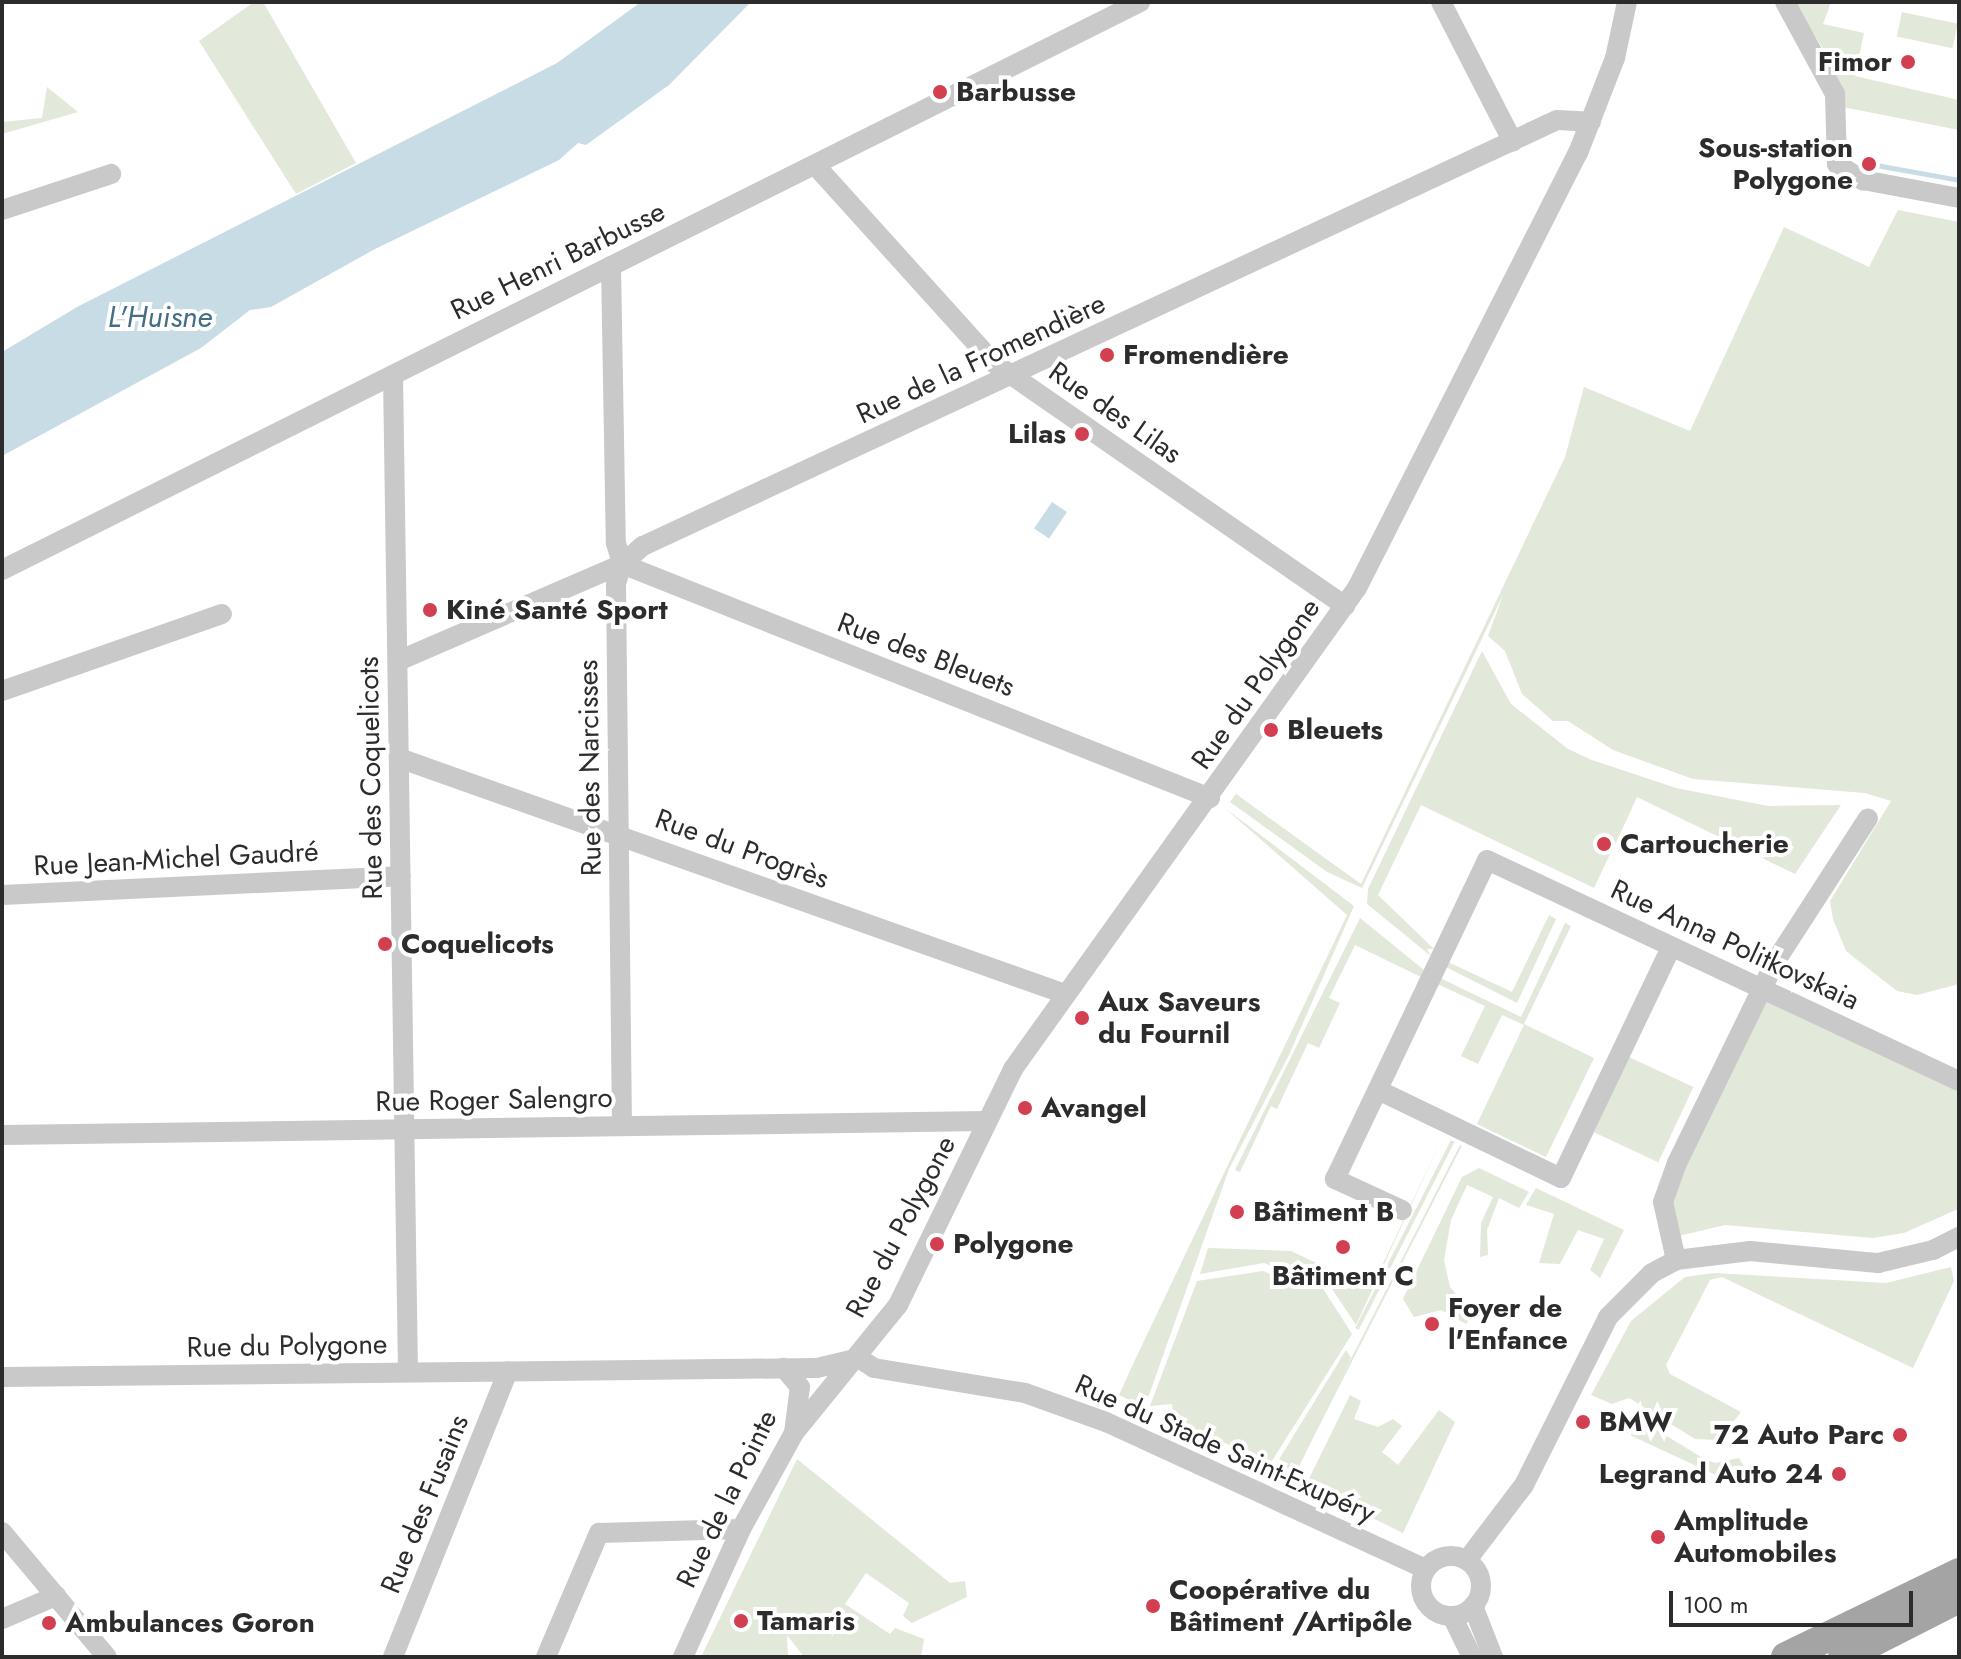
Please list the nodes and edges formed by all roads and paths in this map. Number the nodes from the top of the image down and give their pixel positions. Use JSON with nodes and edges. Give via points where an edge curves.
{"nodes":[{"id":1,"x":1140,"y":2,"type":"edge"},
{"id":2,"x":1441,"y":2,"type":"edge"},
{"id":3,"x":1627,"y":2,"type":"edge"},
{"id":4,"x":1785,"y":2,"type":"edge"},
{"id":5,"x":1591,"y":122,"type":"junction"},
{"id":6,"x":1513,"y":142,"type":"junction"},
{"id":7,"x":815,"y":165,"type":"junction"},
{"id":8,"x":111,"y":174,"type":"dead end"},
{"id":9,"x":1959,"y":198,"type":"edge"},
{"id":10,"x":2,"y":210,"type":"edge"},
{"id":11,"x":611,"y":266,"type":"junction"},
{"id":12,"x":393,"y":375,"type":"junction"},
{"id":13,"x":1011,"y":375,"type":"junction"},
{"id":14,"x":622,"y":564,"type":"junction"},
{"id":15,"x":2,"y":570,"type":"edge"},
{"id":16,"x":1345,"y":606,"type":"junction"},
{"id":17,"x":222,"y":614,"type":"dead end"},
{"id":18,"x":398,"y":661,"type":"junction"},
{"id":19,"x":2,"y":691,"type":"edge"},
{"id":20,"x":399,"y":758,"type":"junction"},
{"id":21,"x":1210,"y":798,"type":"junction"},
{"id":22,"x":1868,"y":818,"type":"dead end"},
{"id":23,"x":618,"y":834,"type":"junction"},
{"id":24,"x":401,"y":876,"type":"junction"},
{"id":25,"x":2,"y":895,"type":"edge"},
{"id":26,"x":1671,"y":947,"type":"junction"},
{"id":27,"x":1762,"y":989,"type":"junction"},
{"id":28,"x":1065,"y":994,"type":"junction"},
{"id":29,"x":1959,"y":1081,"type":"edge"},
{"id":30,"x":1378,"y":1090,"type":"junction"},
{"id":31,"x":987,"y":1121,"type":"junction"},
{"id":32,"x":622,"y":1126,"type":"junction"},
{"id":33,"x":405,"y":1129,"type":"junction"},
{"id":34,"x":2,"y":1135,"type":"edge"},
{"id":35,"x":1402,"y":1210,"type":"dead end"},
{"id":36,"x":1959,"y":1237,"type":"edge"},
{"id":37,"x":1676,"y":1260,"type":"junction"},
{"id":38,"x":859,"y":1358,"type":"junction"},
{"id":39,"x":784,"y":1368,"type":"junction"},
{"id":40,"x":508,"y":1371,"type":"junction"},
{"id":41,"x":408,"y":1372,"type":"junction"},
{"id":42,"x":2,"y":1377,"type":"edge"},
{"id":43,"x":794,"y":1433,"type":"junction"},
{"id":44,"x":741,"y":1529,"type":"junction"},
{"id":45,"x":2,"y":1532,"type":"edge"},
{"id":46,"x":1467,"y":1560,"type":"junction"},
{"id":47,"x":1426,"y":1569,"type":"junction"},
{"id":48,"x":1959,"y":1573,"type":"edge"},
{"id":49,"x":56,"y":1596,"type":"junction"},
{"id":50,"x":1959,"y":1598,"type":"edge"},
{"id":51,"x":1473,"y":1606,"type":"junction"},
{"id":52,"x":1452,"y":1616,"type":"junction"},
{"id":53,"x":2,"y":1619,"type":"edge"},
{"id":54,"x":107,"y":1657,"type":"edge"},
{"id":55,"x":393,"y":1657,"type":"edge"},
{"id":56,"x":546,"y":1657,"type":"edge"},
{"id":57,"x":683,"y":1657,"type":"edge"},
{"id":58,"x":1472,"y":1657,"type":"edge"},
{"id":59,"x":1493,"y":1657,"type":"edge"},
{"id":60,"x":1786,"y":1657,"type":"edge"},
{"id":61,"x":1843,"y":1657,"type":"edge"}],
"edges":[{"from":1,"to":7,"type":"street","name":"Rue Henri Barbusse"},
{"from":2,"to":6,"type":"street"},
{"from":3,"to":5,"type":"street","name":"Rue du Polygone","via":[[1615,58]]},
{"from":4,"to":9,"type":"street","via":[[1835,94],[1837,164],[1863,180]]},
{"from":5,"to":6,"type":"street","name":"Rue de la Fromendière","via":[[1557,120]]},
{"from":5,"to":16,"type":"street","name":"Rue du Polygone","via":[[1463,388]]},
{"from":6,"to":13,"type":"street","name":"Rue de la Fromendière"},
{"from":7,"to":11,"type":"street","name":"Rue Henri Barbusse"},
{"from":7,"to":13,"type":"street","name":"Rue des Lilas"},
{"from":8,"to":10,"type":"street"},
{"from":11,"to":12,"type":"street","name":"Rue Henri Barbusse"},
{"from":11,"to":14,"type":"street","name":"Rue des Narcisses","via":[[616,543]]},
{"from":12,"to":15,"type":"street","name":"Rue Henri Barbusse"},
{"from":12,"to":18,"type":"street","name":"Rue des Coquelicots"},
{"from":13,"to":14,"type":"street","name":"Rue de la Fromendière","via":[[643,546]]},
{"from":13,"to":16,"type":"street","name":"Rue des Lilas"},
{"from":14,"to":18,"type":"street","name":"Rue de la Fromendière"},
{"from":14,"to":21,"type":"street","name":"Rue des Bleuets"},
{"from":14,"to":23,"type":"street","name":"Rue des Narcisses","via":[[616,584]]},
{"from":16,"to":21,"type":"street","name":"Rue du Polygone"},
{"from":17,"to":19,"type":"street"},
{"from":18,"to":20,"type":"street","name":"Rue des Coquelicots"},
{"from":20,"to":23,"type":"street","name":"Rue du Progrès"},
{"from":20,"to":24,"type":"street","name":"Rue des Coquelicots"},
{"from":21,"to":28,"type":"street","name":"Rue du Polygone"},
{"from":22,"to":27,"type":"street"},
{"from":23,"to":28,"type":"street","name":"Rue du Progrès"},
{"from":23,"to":32,"type":"street","name":"Rue des Narcisses"},
{"from":24,"to":25,"type":"street","name":"Rue Jean-Michel Gaudré"},
{"from":24,"to":33,"type":"street","name":"Rue des Coquelicots"},
{"from":26,"to":27,"type":"street","name":"Rue Anna Politkovskaia"},
{"from":26,"to":30,"type":"street","name":"Rue Anna Politkovskaia","via":[[1487,860]]},
{"from":26,"to":30,"type":"street","via":[[1561,1178]]},
{"from":27,"to":29,"type":"street","name":"Rue Anna Politkovskaia"},
{"from":27,"to":37,"type":"street","via":[[1665,1192],[1663,1214]]},
{"from":28,"to":31,"type":"street","name":"Rue du Polygone","via":[[1013,1069]]},
{"from":30,"to":35,"type":"street","via":[[1335,1179]]},
{"from":31,"to":32,"type":"street","name":"Rue Roger Salengro"},
{"from":31,"to":38,"type":"street","name":"Rue du Polygone","via":[[898,1305]]},
{"from":32,"to":33,"type":"street","name":"Rue Roger Salengro"},
{"from":33,"to":34,"type":"street","name":"Rue Roger Salengro"},
{"from":33,"to":41,"type":"street","name":"Rue des Coquelicots"},
{"from":36,"to":37,"type":"street","via":[[1933,1250],[1878,1263],[1750,1251]]},
{"from":37,"to":46,"type":"street","via":[[1633,1287],[1608,1317],[1524,1485]]},
{"from":38,"to":39,"type":"street","name":"Rue du Polygone"},
{"from":38,"to":43,"type":"street","name":"Rue du Polygone"},
{"from":38,"to":47,"type":"street","name":"Rue du Stade Saint-Exupéry","via":[[874,1368],[1025,1393],[1130,1432]]},
{"from":39,"to":40,"type":"street","name":"Rue du Polygone"},
{"from":39,"to":43,"type":"street","name":"Rue de la Pointe","via":[[800,1387]]},
{"from":40,"to":41,"type":"street","name":"Rue du Polygone"},
{"from":40,"to":55,"type":"street","name":"Rue des Fusains"},
{"from":41,"to":42,"type":"street","name":"Rue du Polygone"},
{"from":43,"to":44,"type":"street","name":"Rue de la Pointe"},
{"from":44,"to":56,"type":"street","via":[[599,1533]]},
{"from":44,"to":57,"type":"street","name":"Rue de la Pointe"},
{"from":45,"to":49,"type":"street"},
{"from":46,"to":47,"type":"street","via":[[1445,1556]]},
{"from":46,"to":51,"type":"street","via":[[1480,1577]]},
{"from":47,"to":52,"type":"street","via":[[1424,1600]]},
{"from":48,"to":60,"type":"main road"},
{"from":49,"to":53,"type":"street"},
{"from":49,"to":54,"type":"street"},
{"from":50,"to":61,"type":"main road"},
{"from":51,"to":52,"type":"street"},
{"from":51,"to":59,"type":"street"},
{"from":52,"to":58,"type":"street"}]}
